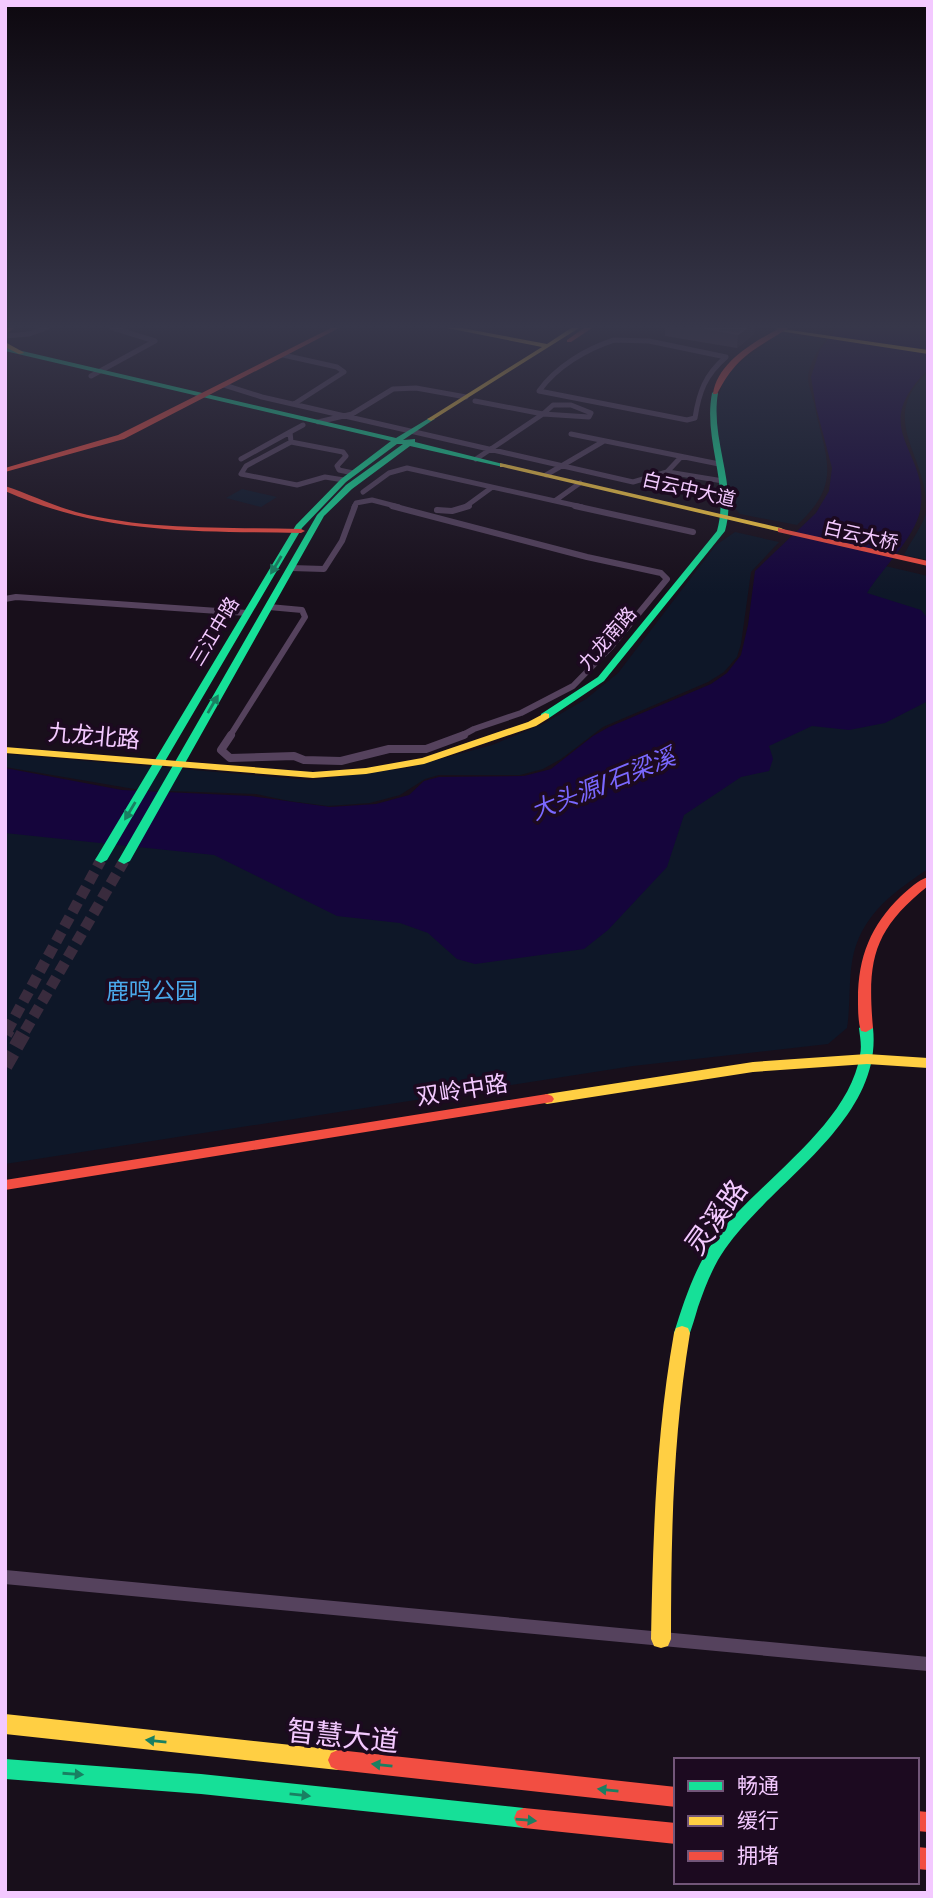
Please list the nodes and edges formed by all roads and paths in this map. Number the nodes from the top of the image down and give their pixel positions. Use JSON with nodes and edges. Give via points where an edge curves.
{"nodes":[{"id":1,"x":160,"y":417,"type":"edge"},
{"id":2,"x":296,"y":417,"type":"edge"},
{"id":3,"x":302,"y":417,"type":"edge"},
{"id":4,"x":303,"y":417,"type":"edge"},
{"id":5,"x":340,"y":417,"type":"edge"},
{"id":6,"x":350,"y":417,"type":"edge"},
{"id":7,"x":443,"y":417,"type":"edge"},
{"id":8,"x":539,"y":417,"type":"edge"},
{"id":9,"x":670,"y":417,"type":"edge"},
{"id":10,"x":695,"y":417,"type":"edge"},
{"id":11,"x":712,"y":417,"type":"edge"},
{"id":12,"x":318,"y":422,"type":"junction"},
{"id":13,"x":290,"y":432,"type":"junction"},
{"id":14,"x":571,"y":434,"type":"dead end"},
{"id":15,"x":404,"y":441,"type":"junction"},
{"id":16,"x":604,"y":441,"type":"junction"},
{"id":17,"x":291,"y":442,"type":"junction"},
{"id":18,"x":490,"y":450,"type":"junction"},
{"id":19,"x":681,"y":457,"type":"junction"},
{"id":20,"x":241,"y":459,"type":"dead end"},
{"id":21,"x":476,"y":459,"type":"junction"},
{"id":22,"x":719,"y":464,"type":"junction"},
{"id":23,"x":559,"y":465,"type":"junction"},
{"id":24,"x":5,"y":470,"type":"edge"},
{"id":25,"x":668,"y":472,"type":"junction"},
{"id":26,"x":546,"y":475,"type":"junction"},
{"id":27,"x":348,"y":481,"type":"junction"},
{"id":28,"x":723,"y":481,"type":"junction"},
{"id":29,"x":576,"y":486,"type":"junction"},
{"id":30,"x":5,"y":488,"type":"edge"},
{"id":31,"x":491,"y":488,"type":"junction"},
{"id":32,"x":363,"y":492,"type":"junction"},
{"id":33,"x":556,"y":500,"type":"junction"},
{"id":34,"x":725,"y":520,"type":"junction"},
{"id":35,"x":296,"y":531,"type":"junction"},
{"id":36,"x":311,"y":532,"type":"junction"},
{"id":37,"x":693,"y":532,"type":"dead end"},
{"id":38,"x":788,"y":535,"type":"junction"},
{"id":39,"x":928,"y":564,"type":"edge"},
{"id":40,"x":291,"y":568,"type":"junction"},
{"id":41,"x":928,"y":570,"type":"edge"},
{"id":42,"x":5,"y":599,"type":"edge"},
{"id":43,"x":269,"y":607,"type":"junction"},
{"id":44,"x":638,"y":612,"type":"junction"},
{"id":45,"x":247,"y":613,"type":"junction"},
{"id":46,"x":653,"y":615,"type":"junction"},
{"id":47,"x":5,"y":750,"type":"edge"},
{"id":48,"x":160,"y":762,"type":"junction"},
{"id":49,"x":179,"y":763,"type":"junction"},
{"id":50,"x":101,"y":860,"type":"tunnel mouth"},
{"id":51,"x":124,"y":861,"type":"tunnel mouth"},
{"id":52,"x":928,"y":880,"type":"edge"},
{"id":53,"x":867,"y":1059,"type":"junction"},
{"id":54,"x":928,"y":1063,"type":"edge"},
{"id":55,"x":5,"y":1185,"type":"edge"},
{"id":56,"x":5,"y":1577,"type":"edge"},
{"id":57,"x":661,"y":1639,"type":"junction"},
{"id":58,"x":928,"y":1664,"type":"edge"},
{"id":59,"x":5,"y":1724,"type":"edge"},
{"id":60,"x":5,"y":1769,"type":"edge"},
{"id":61,"x":674,"y":1797,"type":"edge"},
{"id":62,"x":674,"y":1834,"type":"edge"}],
"edges":[{"from":1,"to":24,"type":"main road","via":[[121,436]]},
{"from":2,"to":13,"type":"street"},
{"from":3,"to":12,"type":"main road","name":"白云中大道"},
{"from":4,"to":15,"type":"main road","name":"白云中大道"},
{"from":5,"to":12,"type":"street"},
{"from":6,"to":15,"type":"street"},
{"from":7,"to":15,"type":"main road","name":"三江中路"},
{"from":8,"to":18,"type":"street"},
{"from":9,"to":10,"type":"street"},
{"from":11,"to":22,"type":"main road"},
{"from":12,"to":15,"type":"main road","name":"白云中大道"},
{"from":13,"to":17,"type":"street"},
{"from":13,"to":20,"type":"street"},
{"from":14,"to":16,"type":"street"},
{"from":15,"to":18,"type":"street"},
{"from":15,"to":21,"type":"main road","name":"白云中大道"},
{"from":15,"to":27,"type":"main road","name":"三江中路"},
{"from":15,"to":29,"type":"main road","name":"白云中大道"},
{"from":16,"to":19,"type":"street"},
{"from":16,"to":23,"type":"street"},
{"from":17,"to":27,"type":"street","via":[[343,452],[346,456],[337,466]]},
{"from":17,"to":27,"type":"street","via":[[246,466],[241,474],[298,485],[325,477]]},
{"from":18,"to":21,"type":"street"},
{"from":18,"to":23,"type":"street"},
{"from":19,"to":22,"type":"street"},
{"from":19,"to":25,"type":"street"},
{"from":21,"to":26,"type":"main road","name":"白云中大道"},
{"from":22,"to":28,"type":"main road"},
{"from":23,"to":25,"type":"street","via":[[633,482]]},
{"from":23,"to":26,"type":"street"},
{"from":25,"to":28,"type":"street"},
{"from":26,"to":29,"type":"main road","name":"白云中大道"},
{"from":27,"to":32,"type":"street"},
{"from":27,"to":35,"type":"main road","name":"三江中路","via":[[324,496]]},
{"from":27,"to":36,"type":"main road","name":"三江中路"},
{"from":28,"to":34,"type":"main road"},
{"from":29,"to":33,"type":"street"},
{"from":29,"to":34,"type":"main road","name":"白云中大道"},
{"from":30,"to":35,"type":"main road","via":[[50,508],[123,523]]},
{"from":31,"to":32,"type":"street","via":[[403,467]]},
{"from":31,"to":32,"type":"street","via":[[466,507],[449,513]]},
{"from":31,"to":33,"type":"street"},
{"from":33,"to":37,"type":"street"},
{"from":34,"to":38,"type":"main road","name":"白云中大道"},
{"from":34,"to":46,"type":"main road","name":"九龙南路"},
{"from":35,"to":36,"type":"main road"},
{"from":35,"to":45,"type":"main road","name":"三江中路","one_way":true},
{"from":36,"to":40,"type":"main road","name":"三江中路"},
{"from":38,"to":39,"type":"main road","name":"白云大桥"},
{"from":38,"to":41,"type":"main road","name":"白云大桥"},
{"from":40,"to":43,"type":"main road","name":"三江中路"},
{"from":40,"to":44,"type":"street","via":[[324,569],[342,541],[356,503],[372,500],[666,575]]},
{"from":42,"to":45,"type":"street"},
{"from":43,"to":44,"type":"street","via":[[302,610],[305,617],[222,750],[230,758],[294,756],[341,761],[453,741],[573,686]]},
{"from":49,"to":43,"type":"main road","name":"三江中路","one_way":true},
{"from":44,"to":46,"type":"street"},
{"from":45,"to":48,"type":"main road","name":"三江中路"},
{"from":46,"to":49,"type":"main road","name":"九龙南路","via":[[601,679],[574,699],[531,724],[424,761],[313,775]]},
{"from":47,"to":48,"type":"main road","name":"九龙北路"},
{"from":48,"to":49,"type":"main road","name":"九龙北路"},
{"from":48,"to":50,"type":"main road","name":"三江中路","one_way":true},
{"from":49,"to":51,"type":"main road","name":"三江中路"},
{"from":52,"to":53,"type":"main road","via":[[895,904],[871,941],[864,969]]},
{"from":53,"to":54,"type":"main road","name":"双岭中路"},
{"from":53,"to":55,"type":"main road","name":"双岭中路","via":[[765,1065],[669,1078]]},
{"from":53,"to":57,"type":"main road","name":"灵溪路","via":[[830,1125],[752,1204],[718,1247],[690,1311],[669,1409]]},
{"from":56,"to":57,"type":"street"},
{"from":57,"to":58,"type":"street"},
{"from":61,"to":59,"type":"main road","name":"智慧大道","one_way":true},
{"from":60,"to":62,"type":"main road","one_way":true,"via":[[201,1784]]}]}
